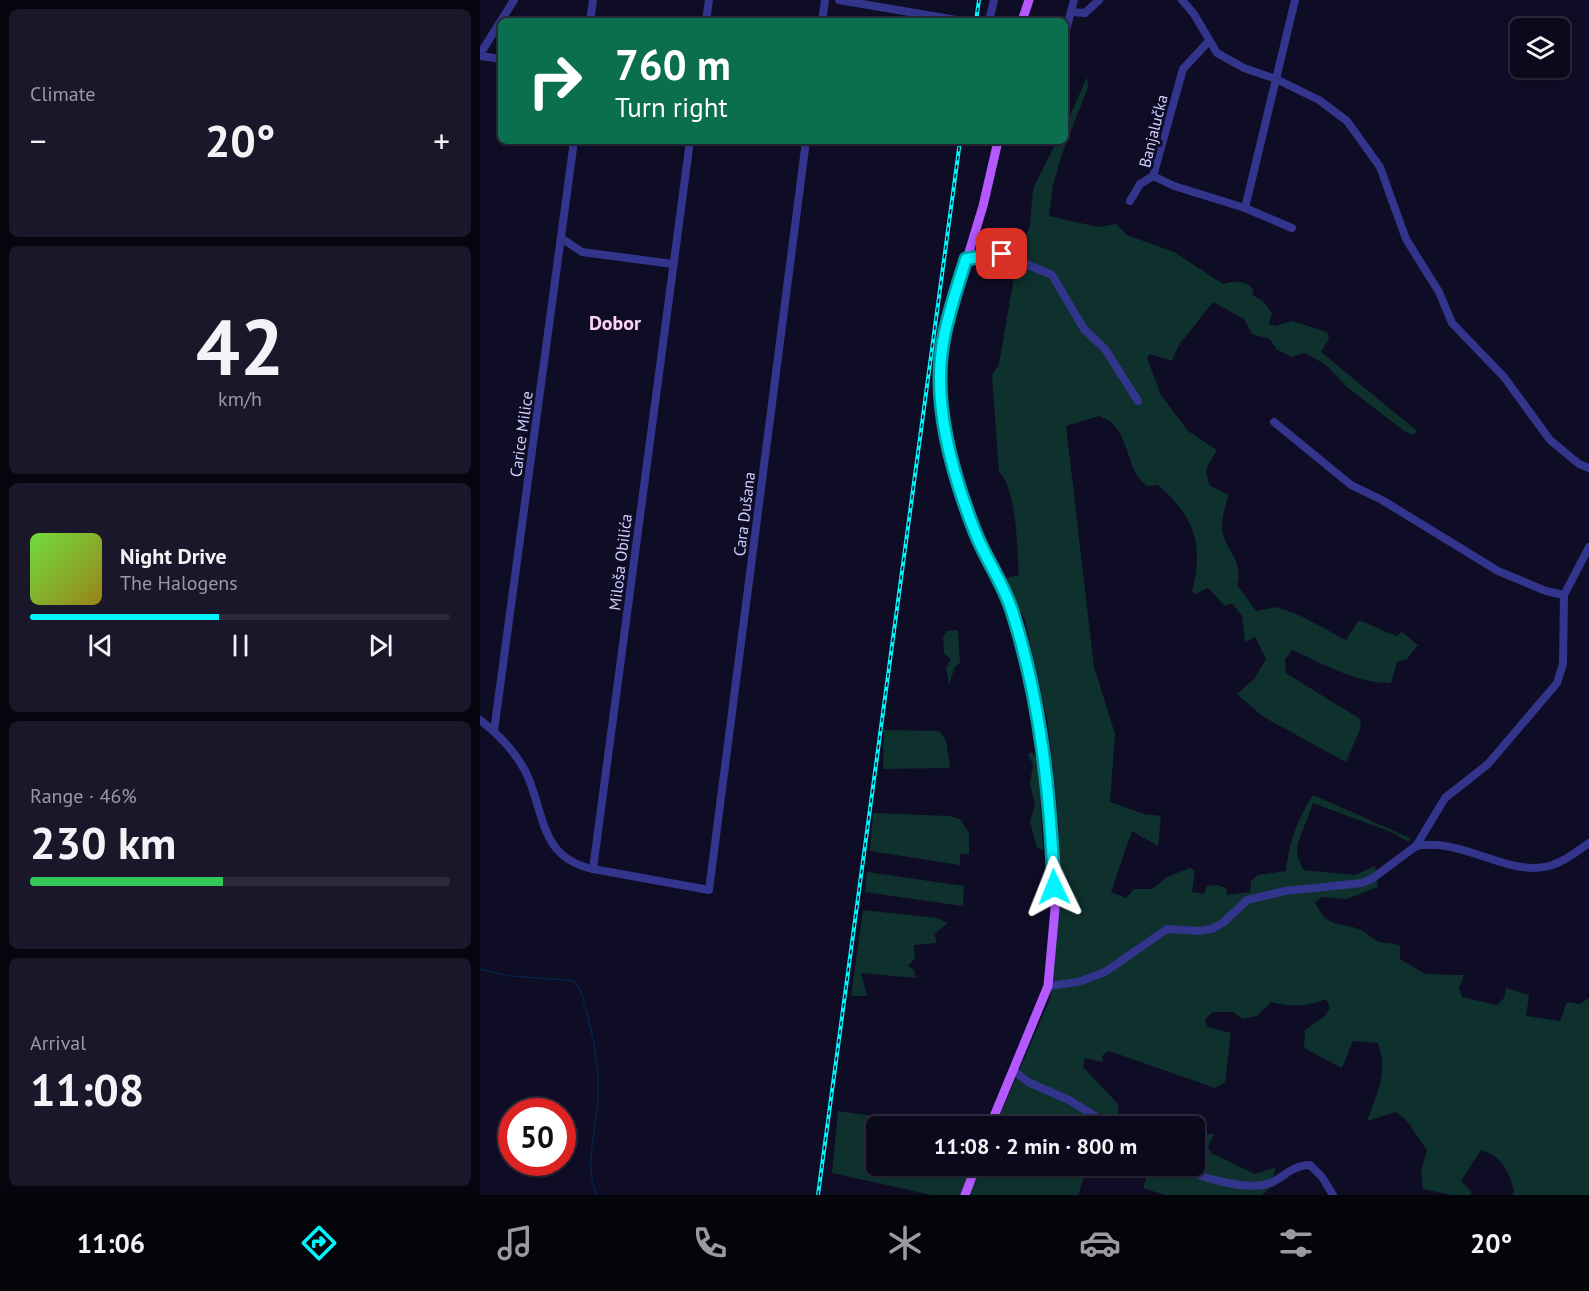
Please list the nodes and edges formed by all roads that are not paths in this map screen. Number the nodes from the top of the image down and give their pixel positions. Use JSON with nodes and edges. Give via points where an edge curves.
{"nodes":[{"id":1,"x":514,"y":0,"type":"edge"},
{"id":2,"x":593,"y":0,"type":"edge"},
{"id":3,"x":709,"y":0,"type":"edge"},
{"id":4,"x":825,"y":0,"type":"edge"},
{"id":5,"x":839,"y":0,"type":"edge"},
{"id":6,"x":994,"y":0,"type":"edge"},
{"id":7,"x":1029,"y":0,"type":"edge"},
{"id":8,"x":1074,"y":0,"type":"edge"},
{"id":9,"x":1099,"y":0,"type":"edge"},
{"id":10,"x":1182,"y":0,"type":"edge"},
{"id":11,"x":1295,"y":0,"type":"edge"},
{"id":12,"x":1071,"y":12,"type":"junction"},
{"id":13,"x":503,"y":18,"type":"edge"},
{"id":14,"x":590,"y":18,"type":"edge"},
{"id":15,"x":706,"y":18,"type":"edge"},
{"id":16,"x":822,"y":18,"type":"edge"},
{"id":17,"x":944,"y":18,"type":"edge"},
{"id":18,"x":990,"y":18,"type":"edge"},
{"id":19,"x":1023,"y":18,"type":"edge"},
{"id":20,"x":1068,"y":23,"type":"edge"},
{"id":21,"x":498,"y":26,"type":"edge"},
{"id":22,"x":1208,"y":42,"type":"junction"},
{"id":23,"x":480,"y":55,"type":"edge"},
{"id":24,"x":498,"y":58,"type":"edge"},
{"id":25,"x":1276,"y":79,"type":"junction"},
{"id":26,"x":574,"y":144,"type":"edge"},
{"id":27,"x":690,"y":144,"type":"edge"},
{"id":28,"x":806,"y":144,"type":"edge"},
{"id":29,"x":998,"y":144,"type":"edge"},
{"id":30,"x":1153,"y":176,"type":"junction"},
{"id":31,"x":1130,"y":201,"type":"dead end"},
{"id":32,"x":1245,"y":208,"type":"junction"},
{"id":33,"x":1292,"y":228,"type":"dead end"},
{"id":34,"x":561,"y":238,"type":"junction"},
{"id":35,"x":966,"y":259,"type":"junction"},
{"id":36,"x":673,"y":264,"type":"junction"},
{"id":37,"x":1138,"y":401,"type":"dead end"},
{"id":38,"x":1274,"y":422,"type":"dead end"},
{"id":39,"x":1589,"y":468,"type":"edge"},
{"id":40,"x":1589,"y":547,"type":"edge"},
{"id":41,"x":1564,"y":595,"type":"junction"},
{"id":42,"x":480,"y":720,"type":"edge"},
{"id":43,"x":494,"y":731,"type":"junction"},
{"id":44,"x":1589,"y":843,"type":"edge"},
{"id":45,"x":1416,"y":846,"type":"junction"},
{"id":46,"x":592,"y":869,"type":"junction"},
{"id":47,"x":1048,"y":986,"type":"junction"},
{"id":48,"x":1013,"y":1070,"type":"junction"},
{"id":49,"x":994,"y":1116,"type":"edge"},
{"id":50,"x":1095,"y":1116,"type":"edge"},
{"id":51,"x":1205,"y":1174,"type":"edge"},
{"id":52,"x":972,"y":1176,"type":"edge"},
{"id":53,"x":965,"y":1195,"type":"edge"},
{"id":54,"x":1333,"y":1195,"type":"edge"}],
"edges":[{"from":1,"to":13,"type":"street"},
{"from":2,"to":14,"type":"street"},
{"from":3,"to":15,"type":"street"},
{"from":4,"to":16,"type":"street"},
{"from":5,"to":17,"type":"street"},
{"from":6,"to":18,"type":"street"},
{"from":7,"to":19,"type":"main road"},
{"from":8,"to":12,"type":"street"},
{"from":9,"to":12,"type":"street","via":[[1084,13]]},
{"from":10,"to":22,"type":"street"},
{"from":11,"to":25,"type":"street"},
{"from":12,"to":20,"type":"street"},
{"from":21,"to":23,"type":"street"},
{"from":22,"to":25,"type":"street","via":[[1228,60]]},
{"from":22,"to":30,"type":"street","name":"Banjalučka","via":[[1183,69]]},
{"from":23,"to":24,"type":"street"},
{"from":25,"to":32,"type":"street"},
{"from":25,"to":39,"type":"street","via":[[1331,107],[1347,121],[1380,167],[1406,239],[1439,292],[1452,323],[1504,377],[1550,440]]},
{"from":26,"to":34,"type":"street","name":"Carice Milice"},
{"from":27,"to":36,"type":"street","name":"Miloša Obilića"},
{"from":28,"to":46,"type":"street","name":"Cara Dušana","via":[[709,890]]},
{"from":29,"to":35,"type":"main road"},
{"from":30,"to":31,"type":"street","via":[[1140,184]]},
{"from":30,"to":32,"type":"street","name":"Banjalučka"},
{"from":32,"to":33,"type":"street","name":"Banjalučka"},
{"from":34,"to":36,"type":"street","via":[[582,252]]},
{"from":34,"to":43,"type":"street","name":"Carice Milice"},
{"from":35,"to":37,"type":"street","via":[[1002,254],[1052,275],[1084,329],[1105,349]]},
{"from":35,"to":47,"type":"main road","via":[[943,338],[939,387],[942,417],[975,532],[1013,612],[1037,712],[1051,822],[1055,909]]},
{"from":36,"to":46,"type":"street","name":"Miloša Obilića"},
{"from":38,"to":41,"type":"street","via":[[1351,485],[1498,571]]},
{"from":40,"to":41,"type":"street"},
{"from":41,"to":45,"type":"street","via":[[1563,664],[1557,683],[1488,764],[1445,798]]},
{"from":42,"to":43,"type":"street"},
{"from":43,"to":46,"type":"street","via":[[525,771],[554,849],[571,862]]},
{"from":44,"to":45,"type":"street","via":[[1566,860],[1545,867],[1499,861],[1449,845]]},
{"from":45,"to":47,"type":"street","via":[[1362,883],[1285,891],[1247,900],[1212,929],[1167,929],[1105,972],[1078,982]]},
{"from":47,"to":48,"type":"main road"},
{"from":48,"to":49,"type":"main road"},
{"from":48,"to":50,"type":"street","via":[[1028,1082]]},
{"from":51,"to":54,"type":"street","via":[[1253,1187],[1272,1182],[1300,1165],[1310,1165]]},
{"from":52,"to":53,"type":"main road"}]}
